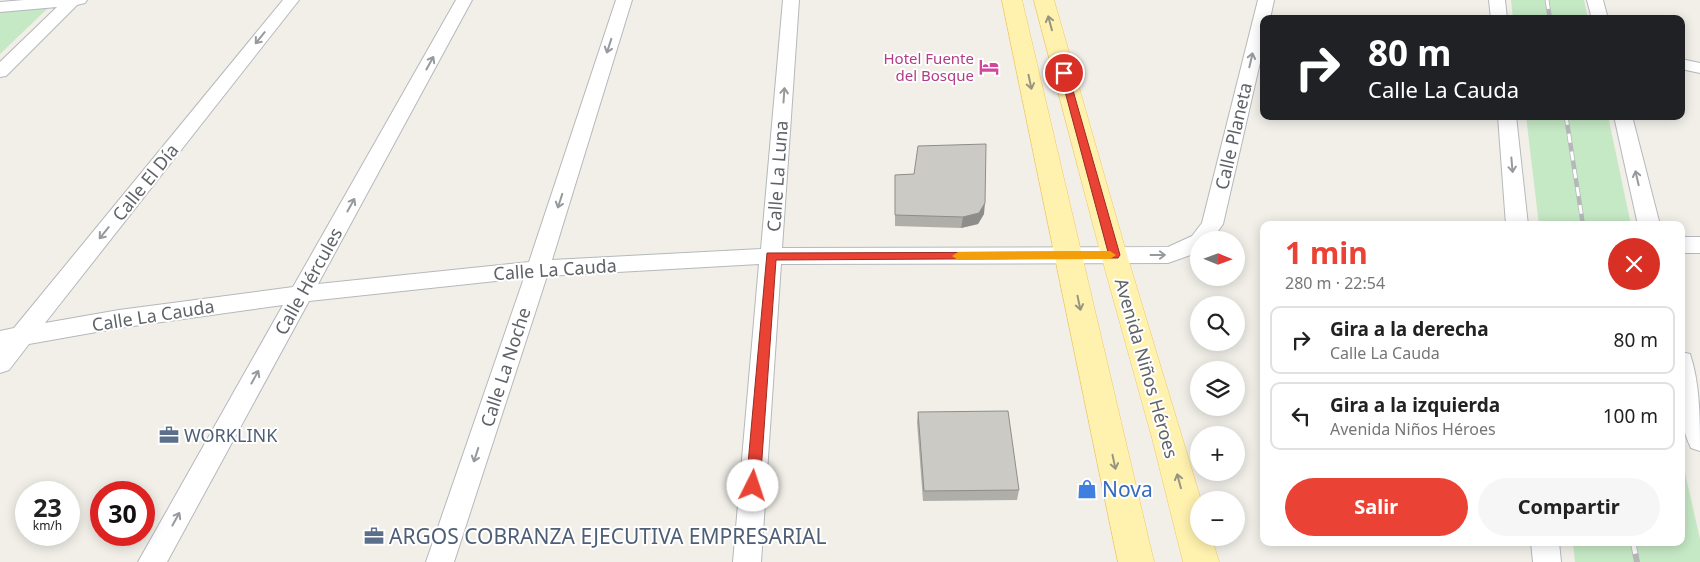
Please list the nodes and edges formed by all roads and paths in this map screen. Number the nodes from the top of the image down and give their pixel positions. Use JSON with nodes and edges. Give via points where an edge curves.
{"nodes":[{"id":1,"x":76,"y":0,"type":"edge"},
{"id":2,"x":291,"y":0,"type":"edge"},
{"id":3,"x":464,"y":0,"type":"edge"},
{"id":4,"x":624,"y":0,"type":"edge"},
{"id":5,"x":791,"y":0,"type":"edge"},
{"id":6,"x":1012,"y":0,"type":"edge"},
{"id":7,"x":1044,"y":0,"type":"edge"},
{"id":8,"x":1266,"y":0,"type":"edge"},
{"id":9,"x":1497,"y":0,"type":"edge"},
{"id":10,"x":1595,"y":0,"type":"edge"},
{"id":11,"x":0,"y":7,"type":"edge"},
{"id":12,"x":1262,"y":15,"type":"edge"},
{"id":13,"x":1499,"y":15,"type":"edge"},
{"id":14,"x":1599,"y":15,"type":"edge"},
{"id":15,"x":1260,"y":25,"type":"edge"},
{"id":16,"x":1685,"y":65,"type":"edge"},
{"id":17,"x":1700,"y":68,"type":"edge"},
{"id":18,"x":0,"y":72,"type":"edge"},
{"id":19,"x":1508,"y":120,"type":"edge"},
{"id":20,"x":1624,"y":120,"type":"edge"},
{"id":21,"x":1517,"y":221,"type":"edge"},
{"id":22,"x":1648,"y":221,"type":"edge"},
{"id":23,"x":1207,"y":231,"type":"edge"},
{"id":24,"x":1685,"y":245,"type":"edge"},
{"id":25,"x":1700,"y":245,"type":"edge"},
{"id":26,"x":1190,"y":247,"type":"edge"},
{"id":27,"x":1114,"y":255,"type":"junction"},
{"id":28,"x":771,"y":256,"type":"junction"},
{"id":29,"x":1069,"y":256,"type":"junction"},
{"id":30,"x":538,"y":269,"type":"junction"},
{"id":31,"x":301,"y":294,"type":"junction"},
{"id":32,"x":11,"y":338,"type":"edge"},
{"id":33,"x":0,"y":363,"type":"edge"},
{"id":34,"x":1685,"y":378,"type":"edge"},
{"id":35,"x":1700,"y":440,"type":"edge"},
{"id":36,"x":1545,"y":546,"type":"edge"},
{"id":37,"x":152,"y":562,"type":"edge"},
{"id":38,"x":440,"y":562,"type":"edge"},
{"id":39,"x":747,"y":562,"type":"edge"},
{"id":40,"x":1136,"y":562,"type":"edge"},
{"id":41,"x":1201,"y":562,"type":"edge"},
{"id":42,"x":1547,"y":562,"type":"edge"}],
"edges":[{"from":1,"to":11,"type":"street"},
{"from":1,"to":18,"type":"street"},
{"from":2,"to":32,"type":"street","name":"Calle El Día","one_way":true},
{"from":31,"to":3,"type":"street","name":"Calle Hércules","one_way":true},
{"from":4,"to":30,"type":"street","name":"Calle La Noche","one_way":true},
{"from":28,"to":5,"type":"street","name":"Calle La Luna","one_way":true},
{"from":6,"to":29,"type":"main road","one_way":true},
{"from":27,"to":7,"type":"main road","name":"Avenida Niños Héroes","one_way":true},
{"from":12,"to":8,"type":"street","name":"Calle Planeta","one_way":true},
{"from":9,"to":13,"type":"street"},
{"from":10,"to":14,"type":"street"},
{"from":23,"to":15,"type":"street","name":"Calle Planeta","one_way":true,"via":[[1212,224]]},
{"from":16,"to":17,"type":"street"},
{"from":19,"to":21,"type":"street","one_way":true},
{"from":22,"to":20,"type":"street","one_way":true},
{"from":24,"to":25,"type":"street"},
{"from":27,"to":26,"type":"street","name":"Calle Planeta","one_way":true,"via":[[1168,255]]},
{"from":27,"to":29,"type":"street","name":"Calle La Cauda"},
{"from":41,"to":27,"type":"main road","name":"Avenida Niños Héroes","one_way":true},
{"from":28,"to":29,"type":"street","name":"Calle La Cauda"},
{"from":28,"to":30,"type":"street","name":"Calle La Cauda"},
{"from":28,"to":39,"type":"street","name":"Calle La Luna"},
{"from":29,"to":40,"type":"main road","one_way":true},
{"from":30,"to":31,"type":"street","name":"Calle La Cauda"},
{"from":30,"to":38,"type":"street","name":"Calle La Noche","one_way":true},
{"from":31,"to":32,"type":"street","name":"Calle La Cauda"},
{"from":37,"to":31,"type":"street","name":"Calle Hércules","one_way":true},
{"from":32,"to":33,"type":"street","name":"Calle El Día"},
{"from":34,"to":35,"type":"street"},
{"from":36,"to":42,"type":"street"}]}
